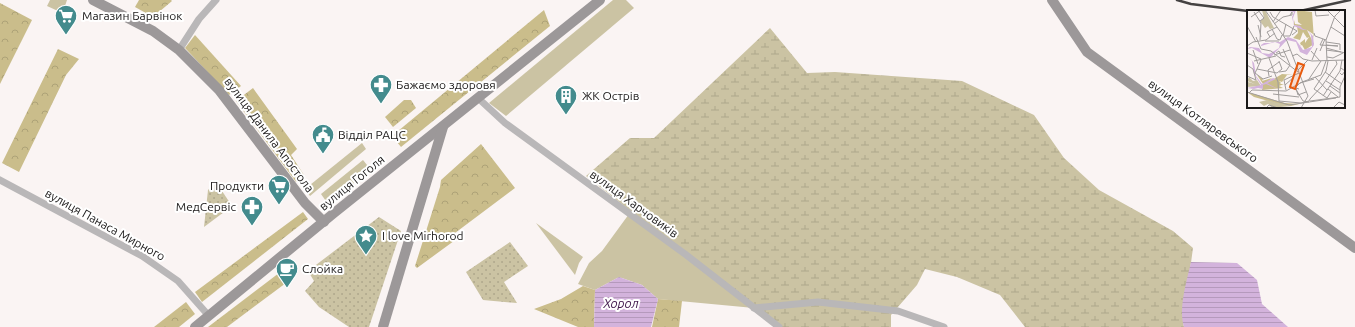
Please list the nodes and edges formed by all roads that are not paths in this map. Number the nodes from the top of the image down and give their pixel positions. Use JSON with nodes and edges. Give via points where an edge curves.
{"nodes":[{"id":1,"x":93,"y":0,"type":"edge"},
{"id":2,"x":216,"y":0,"type":"edge"},
{"id":3,"x":600,"y":0,"type":"edge"},
{"id":4,"x":1052,"y":0,"type":"edge"},
{"id":5,"x":179,"y":50,"type":"junction"},
{"id":6,"x":478,"y":98,"type":"junction"},
{"id":7,"x":443,"y":127,"type":"junction"},
{"id":8,"x":0,"y":180,"type":"edge"},
{"id":9,"x":324,"y":222,"type":"junction"},
{"id":10,"x":1355,"y":248,"type":"edge"},
{"id":11,"x":754,"y":308,"type":"junction"},
{"id":12,"x":209,"y":316,"type":"junction"},
{"id":13,"x":195,"y":327,"type":"edge"},
{"id":14,"x":384,"y":327,"type":"edge"},
{"id":15,"x":779,"y":327,"type":"edge"},
{"id":16,"x":944,"y":327,"type":"edge"}],
"edges":[{"from":1,"to":5,"type":"street","name":"вулиця Данила Апостола","via":[[153,31]]},
{"from":2,"to":5,"type":"street","via":[[199,19]]},
{"from":3,"to":6,"type":"street","name":"вулиця Гоголя"},
{"from":4,"to":10,"type":"street","name":"вулиця Котляревського","via":[[1087,52]]},
{"from":5,"to":9,"type":"street","name":"вулиця Данила Апостола","via":[[219,90],[304,203]]},
{"from":6,"to":7,"type":"street","name":"вулиця Гоголя"},
{"from":6,"to":11,"type":"street","name":"вулиця Харчовиків","via":[[505,123],[685,254]]},
{"from":7,"to":9,"type":"street","name":"вулиця Гоголя"},
{"from":7,"to":14,"type":"street"},
{"from":8,"to":12,"type":"street","name":"вулиця Панаса Мирного","via":[[142,256],[178,280]]},
{"from":9,"to":12,"type":"street","name":"вулиця Гоголя"},
{"from":11,"to":15,"type":"street","name":"вулиця Харчовиків"},
{"from":11,"to":16,"type":"street","via":[[818,302],[898,311]]},
{"from":12,"to":13,"type":"street","name":"вулиця Гоголя"}]}
